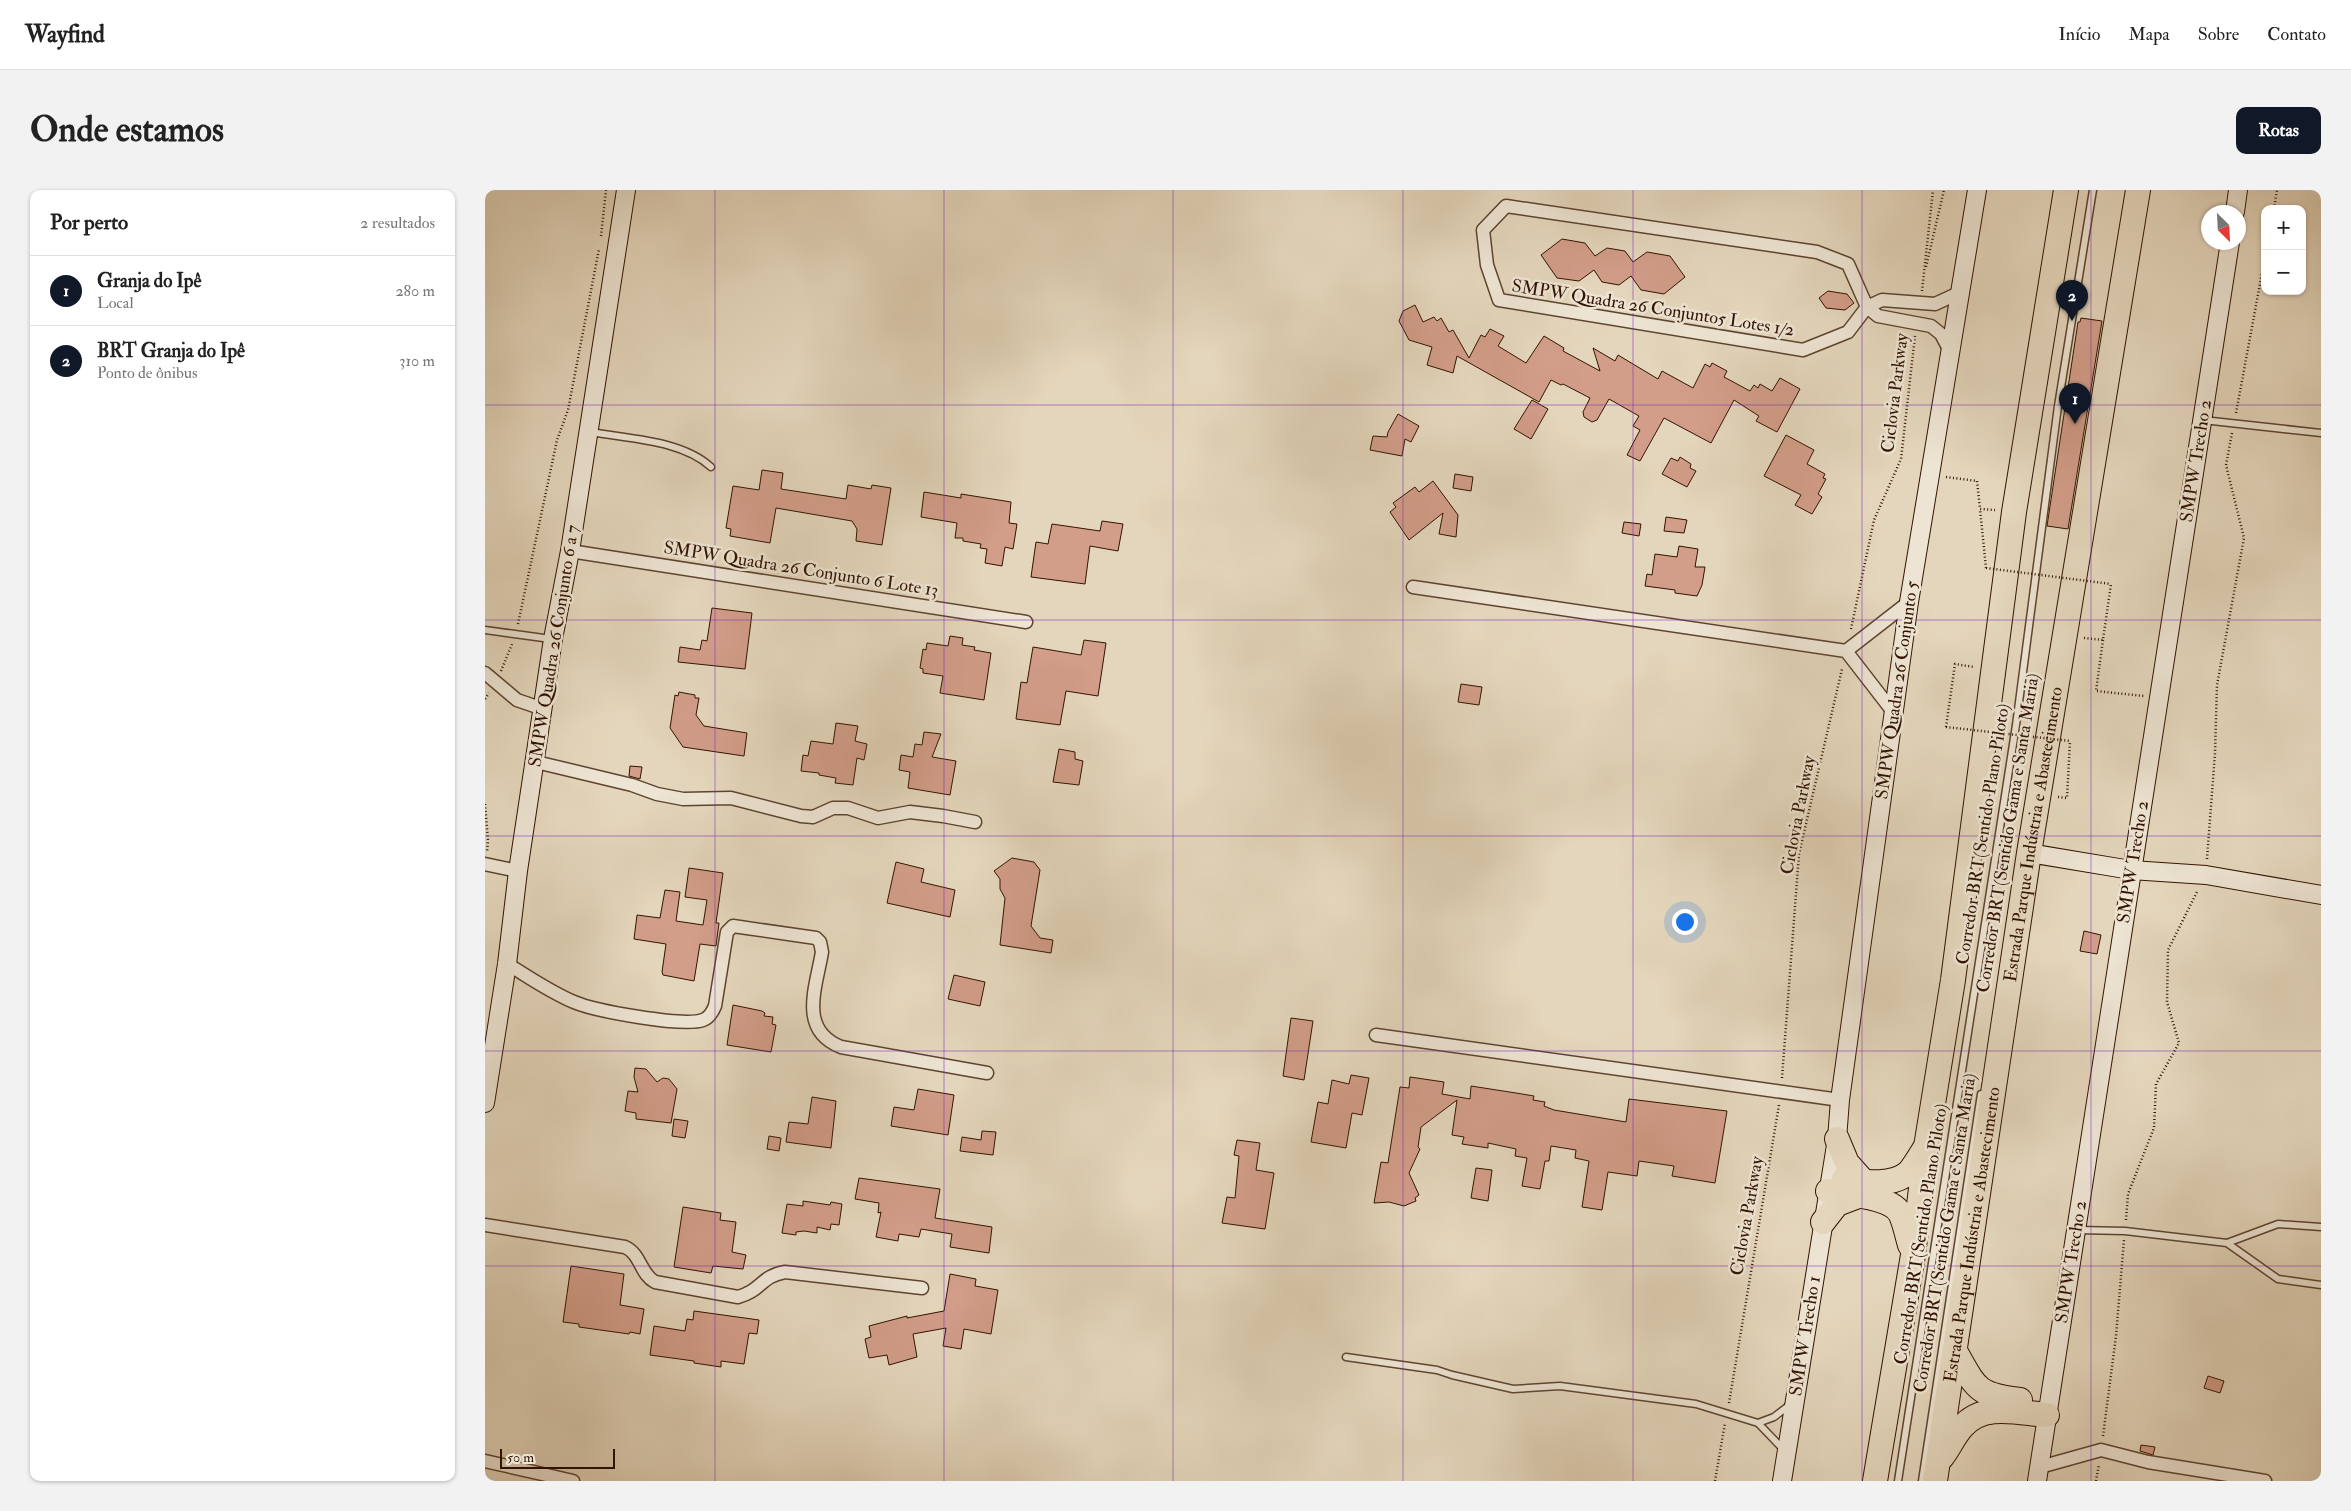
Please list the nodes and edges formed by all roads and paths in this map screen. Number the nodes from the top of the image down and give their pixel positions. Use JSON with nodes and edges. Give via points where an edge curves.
{"nodes":[{"id":1,"x":606,"y":190,"type":"edge"},
{"id":2,"x":626,"y":190,"type":"edge"},
{"id":3,"x":1933,"y":190,"type":"edge"},
{"id":4,"x":1945,"y":190,"type":"edge"},
{"id":5,"x":1977,"y":190,"type":"edge"},
{"id":6,"x":2066,"y":190,"type":"edge"},
{"id":7,"x":2093,"y":190,"type":"edge"},
{"id":8,"x":2138,"y":190,"type":"edge"},
{"id":9,"x":2238,"y":190,"type":"edge"},
{"id":10,"x":2277,"y":190,"type":"edge"},
{"id":11,"x":2236,"y":205,"type":"edge"},
{"id":12,"x":2275,"y":205,"type":"edge"},
{"id":13,"x":2229,"y":250,"type":"edge"},
{"id":14,"x":1924,"y":278,"type":"junction"},
{"id":15,"x":1961,"y":292,"type":"junction"},
{"id":16,"x":1919,"y":304,"type":"junction"},
{"id":17,"x":1867,"y":307,"type":"junction"},
{"id":18,"x":1917,"y":323,"type":"junction"},
{"id":19,"x":1950,"y":351,"type":"junction"},
{"id":20,"x":2202,"y":420,"type":"junction"},
{"id":21,"x":587,"y":431,"type":"junction"},
{"id":22,"x":2321,"y":433,"type":"edge"},
{"id":23,"x":711,"y":467,"type":"dead end"},
{"id":24,"x":1930,"y":475,"type":"junction"},
{"id":25,"x":2080,"y":492,"type":"dead end"},
{"id":26,"x":1980,"y":509,"type":"junction"},
{"id":27,"x":2014,"y":512,"type":"junction"},
{"id":28,"x":2072,"y":541,"type":"dead end"},
{"id":29,"x":569,"y":552,"type":"junction"},
{"id":30,"x":1413,"y":587,"type":"dead end"},
{"id":31,"x":1909,"y":602,"type":"junction"},
{"id":32,"x":1027,"y":622,"type":"dead end"},
{"id":33,"x":485,"y":630,"type":"edge"},
{"id":34,"x":516,"y":634,"type":"junction"},
{"id":35,"x":2065,"y":636,"type":"junction"},
{"id":36,"x":553,"y":639,"type":"junction"},
{"id":37,"x":2103,"y":640,"type":"junction"},
{"id":38,"x":1846,"y":651,"type":"junction"},
{"id":39,"x":1993,"y":670,"type":"junction"},
{"id":40,"x":485,"y":673,"type":"edge"},
{"id":41,"x":496,"y":681,"type":"junction"},
{"id":42,"x":2158,"y":697,"type":"junction"},
{"id":43,"x":485,"y":699,"type":"edge"},
{"id":44,"x":543,"y":708,"type":"junction"},
{"id":45,"x":1893,"y":713,"type":"junction"},
{"id":46,"x":536,"y":762,"type":"junction"},
{"id":47,"x":2039,"y":794,"type":"junction"},
{"id":48,"x":485,"y":804,"type":"edge"},
{"id":49,"x":975,"y":822,"type":"dead end"},
{"id":50,"x":2029,"y":853,"type":"junction"},
{"id":51,"x":486,"y":859,"type":"edge"},
{"id":52,"x":2131,"y":870,"type":"junction"},
{"id":53,"x":518,"y":871,"type":"junction"},
{"id":54,"x":2321,"y":895,"type":"edge"},
{"id":55,"x":507,"y":964,"type":"junction"},
{"id":56,"x":491,"y":1033,"type":"edge"},
{"id":57,"x":1376,"y":1034,"type":"dead end"},
{"id":58,"x":987,"y":1073,"type":"dead end"},
{"id":59,"x":1981,"y":1091,"type":"dead end"},
{"id":60,"x":1781,"y":1092,"type":"junction"},
{"id":61,"x":1840,"y":1100,"type":"junction"},
{"id":62,"x":485,"y":1103,"type":"edge"},
{"id":63,"x":1837,"y":1139,"type":"junction"},
{"id":64,"x":1926,"y":1147,"type":"junction"},
{"id":65,"x":1830,"y":1184,"type":"junction"},
{"id":66,"x":1861,"y":1189,"type":"junction"},
{"id":67,"x":1823,"y":1222,"type":"junction"},
{"id":68,"x":485,"y":1225,"type":"edge"},
{"id":69,"x":2321,"y":1227,"type":"edge"},
{"id":70,"x":2076,"y":1230,"type":"junction"},
{"id":71,"x":2227,"y":1243,"type":"junction"},
{"id":72,"x":1913,"y":1255,"type":"junction"},
{"id":73,"x":2321,"y":1285,"type":"edge"},
{"id":74,"x":922,"y":1288,"type":"dead end"},
{"id":75,"x":1955,"y":1351,"type":"junction"},
{"id":76,"x":1345,"y":1357,"type":"dead end"},
{"id":77,"x":1794,"y":1402,"type":"junction"},
{"id":78,"x":2048,"y":1409,"type":"junction"},
{"id":79,"x":1727,"y":1412,"type":"junction"},
{"id":80,"x":1758,"y":1424,"type":"junction"},
{"id":81,"x":1786,"y":1452,"type":"junction"},
{"id":82,"x":485,"y":1461,"type":"edge"},
{"id":83,"x":2038,"y":1474,"type":"edge"},
{"id":84,"x":1932,"y":1476,"type":"edge"},
{"id":85,"x":573,"y":1481,"type":"edge"},
{"id":86,"x":1715,"y":1481,"type":"edge"},
{"id":87,"x":1781,"y":1481,"type":"edge"},
{"id":88,"x":1875,"y":1481,"type":"edge"},
{"id":89,"x":1898,"y":1481,"type":"edge"},
{"id":90,"x":2265,"y":1481,"type":"edge"}],
"edges":[{"from":1,"to":34,"type":"path","via":[[600,244],[569,410],[557,440]]},
{"from":2,"to":21,"type":"street","name":"SMPW Quadra 26 Conjunto 6 a 7"},
{"from":3,"to":14,"type":"path"},
{"from":4,"to":14,"type":"path"},
{"from":5,"to":15,"type":"street","name":"SMPW Quadra 26 Conjunto 5"},
{"from":6,"to":27,"type":"highway"},
{"from":7,"to":89,"type":"lane","name":"Corredor BRT(Sentido Plano Piloto)","via":[[2058,406],[2016,725]]},
{"from":8,"to":35,"type":"highway","name":"Estrada Parque Indústria e Abastecimento"},
{"from":9,"to":11,"type":"street"},
{"from":10,"to":12,"type":"path"},
{"from":13,"to":20,"type":"street","name":"SMPW Trecho 2"},
{"from":14,"to":16,"type":"path"},
{"from":15,"to":16,"type":"street","via":[[1935,304]]},
{"from":15,"to":19,"type":"street","name":"SMPW Quadra 26 Conjunto 5"},
{"from":16,"to":17,"type":"street","via":[[1882,300]]},
{"from":17,"to":17,"type":"street","name":"SMPW Quadra 26 Conjunto5 Lotes 1/2","via":[[1848,264],[1817,252],[1506,206],[1483,230],[1487,265],[1499,300],[1803,350],[1848,332]]},
{"from":17,"to":18,"type":"street","via":[[1877,316]]},
{"from":18,"to":19,"type":"street","via":[[1931,326],[1941,334]]},
{"from":18,"to":38,"type":"path","name":"Ciclovia Parkway","via":[[1901,459],[1874,520]]},
{"from":19,"to":24,"type":"street","name":"SMPW Quadra 26 Conjunto 5"},
{"from":20,"to":22,"type":"lane"},
{"from":20,"to":42,"type":"street","name":"SMPW Trecho 2"},
{"from":21,"to":23,"type":"lane","via":[[680,448]]},
{"from":21,"to":29,"type":"street","name":"SMPW Quadra 26 Conjunto 6 a 7"},
{"from":24,"to":26,"type":"path","via":[[1977,480]]},
{"from":24,"to":31,"type":"street","name":"SMPW Quadra 26 Conjunto 5"},
{"from":25,"to":28,"type":"lane"},
{"from":26,"to":27,"type":"path"},
{"from":26,"to":37,"type":"path","bridge":true,"via":[[1986,568],[2111,584]]},
{"from":27,"to":39,"type":"highway"},
{"from":29,"to":32,"type":"street","name":"SMPW Quadra 26 Conjunto 6 Lote 13"},
{"from":29,"to":36,"type":"street","name":"SMPW Quadra 26 Conjunto 6 a 7"},
{"from":30,"to":38,"type":"street"},
{"from":31,"to":38,"type":"street"},
{"from":31,"to":45,"type":"street","name":"SMPW Quadra 26 Conjunto 5"},
{"from":33,"to":34,"type":"lane"},
{"from":34,"to":36,"type":"lane"},
{"from":34,"to":41,"type":"path"},
{"from":35,"to":37,"type":"path"},
{"from":35,"to":47,"type":"highway","name":"Estrada Parque Indústria e Abastecimento"},
{"from":36,"to":44,"type":"street","name":"SMPW Quadra 26 Conjunto 6 a 7"},
{"from":37,"to":42,"type":"path","via":[[2096,691]]},
{"from":38,"to":45,"type":"street"},
{"from":38,"to":60,"type":"path","name":"Ciclovia Parkway","via":[[1799,854]]},
{"from":39,"to":47,"type":"path","bridge":true,"via":[[1955,664],[1946,727],[2070,741],[2067,798]]},
{"from":39,"to":64,"type":"highway","via":[[1953,980]]},
{"from":40,"to":41,"type":"street"},
{"from":41,"to":43,"type":"path"},
{"from":41,"to":44,"type":"street","via":[[517,700]]},
{"from":42,"to":52,"type":"street","name":"SMPW Trecho 2"},
{"from":44,"to":46,"type":"street","name":"SMPW Quadra 26 Conjunto 6 a 7"},
{"from":45,"to":61,"type":"street","name":"SMPW Quadra 26 Conjunto 5"},
{"from":46,"to":49,"type":"street","via":[[657,794],[683,799],[731,798],[801,816],[813,817],[833,808],[848,808],[878,818],[910,812]]},
{"from":46,"to":53,"type":"street","name":"SMPW Quadra 26 Conjunto 6 a 7"},
{"from":47,"to":50,"type":"highway","name":"Estrada Parque Indústria e Abastecimento"},
{"from":48,"to":51,"type":"path","via":[[489,840]]},
{"from":50,"to":52,"type":"street"},
{"from":50,"to":75,"type":"highway","name":"Estrada Parque Indústria e Abastecimento"},
{"from":51,"to":53,"type":"street"},
{"from":52,"to":54,"type":"street","via":[[2206,874]]},
{"from":52,"to":70,"type":"street","name":"SMPW Trecho 2"},
{"from":53,"to":55,"type":"street","name":"SMPW Quadra 26 Conjunto 6 a 7"},
{"from":55,"to":56,"type":"street","name":"SMPW Quadra 26 Conjunto 6 a 7"},
{"from":55,"to":58,"type":"street","via":[[575,1002],[629,1015],[695,1022],[705,1020],[715,1006],[727,932],[733,926],[816,938],[822,952],[813,1018],[823,1038],[841,1047]]},
{"from":56,"to":62,"type":"street","name":"SMPW Quadra 26 Conjunto 6 a 7"},
{"from":57,"to":60,"type":"street"},
{"from":59,"to":84,"type":"lane","name":"Corredor BRT(Sentido Gama e Santa Maria)"},
{"from":60,"to":61,"type":"street"},
{"from":60,"to":79,"type":"path","name":"Ciclovia Parkway"},
{"from":61,"to":63,"type":"street","name":"SMPW Quadra 26 Conjunto 5"},
{"from":63,"to":65,"type":"street","name":"SMPW Quadra 26 Conjunto 5"},
{"from":63,"to":66,"type":"highway"},
{"from":64,"to":66,"type":"highway","via":[[1909,1172],[1900,1178]]},
{"from":64,"to":72,"type":"highway"},
{"from":65,"to":66,"type":"highway"},
{"from":65,"to":67,"type":"street","name":"SMPW Trecho 1"},
{"from":66,"to":67,"type":"highway","via":[[1837,1204]]},
{"from":66,"to":72,"type":"highway","via":[[1897,1208]]},
{"from":67,"to":77,"type":"street","name":"SMPW Trecho 1"},
{"from":68,"to":74,"type":"street","via":[[625,1247],[635,1253],[646,1276],[655,1282],[738,1297],[759,1287],[767,1277],[785,1272]]},
{"from":69,"to":71,"type":"lane","via":[[2278,1224]]},
{"from":70,"to":71,"type":"lane","via":[[2125,1231]]},
{"from":70,"to":78,"type":"street","name":"SMPW Trecho 2"},
{"from":71,"to":73,"type":"lane","via":[[2278,1279]]},
{"from":72,"to":88,"type":"highway"},
{"from":75,"to":78,"type":"highway","via":[[1971,1379],[1988,1394]]},
{"from":75,"to":84,"type":"highway","name":"Estrada Parque Indústria e Abastecimento"},
{"from":76,"to":79,"type":"lane","via":[[1437,1370],[1513,1389],[1560,1386],[1696,1404]]},
{"from":77,"to":80,"type":"lane"},
{"from":77,"to":81,"type":"street","name":"SMPW Trecho 1"},
{"from":78,"to":83,"type":"street","name":"SMPW Trecho 2"},
{"from":78,"to":84,"type":"highway","via":[[1993,1410],[1977,1415],[1962,1427]]},
{"from":79,"to":80,"type":"lane"},
{"from":79,"to":86,"type":"path","name":"Ciclovia Parkway"},
{"from":80,"to":81,"type":"lane"},
{"from":81,"to":87,"type":"street","name":"SMPW Trecho 1"},
{"from":82,"to":85,"type":"street"},
{"from":83,"to":90,"type":"street","via":[[2101,1450],[2148,1462]]}]}
